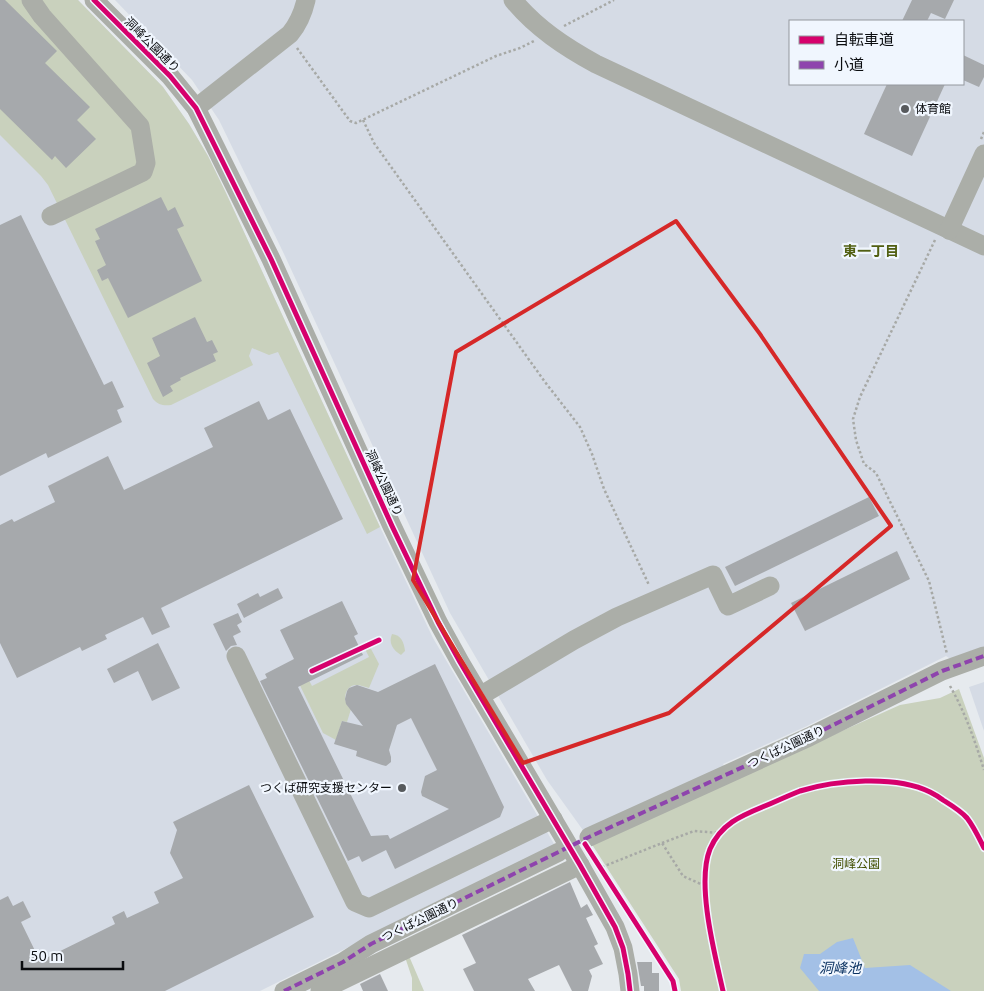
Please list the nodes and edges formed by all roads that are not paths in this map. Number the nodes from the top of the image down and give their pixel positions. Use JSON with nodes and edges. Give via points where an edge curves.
{"nodes":[{"id":1,"x":31,"y":0,"type":"edge"},
{"id":2,"x":94,"y":0,"type":"edge"},
{"id":3,"x":306,"y":0,"type":"edge"},
{"id":4,"x":513,"y":0,"type":"edge"},
{"id":5,"x":196,"y":108,"type":"junction"},
{"id":6,"x":984,"y":154,"type":"edge"},
{"id":7,"x":51,"y":216,"type":"dead end"},
{"id":8,"x":945,"y":228,"type":"junction"},
{"id":9,"x":984,"y":246,"type":"edge"},
{"id":10,"x":770,"y":586,"type":"dead end"},
{"id":11,"x":236,"y":656,"type":"dead end"},
{"id":12,"x":984,"y":656,"type":"edge"},
{"id":13,"x":480,"y":696,"type":"junction"},
{"id":14,"x":553,"y":819,"type":"junction"},
{"id":15,"x":588,"y":837,"type":"dead end"},
{"id":16,"x":559,"y":852,"type":"dead end"},
{"id":17,"x":588,"y":862,"type":"junction"},
{"id":18,"x":284,"y":991,"type":"edge"},
{"id":19,"x":320,"y":991,"type":"edge"},
{"id":20,"x":630,"y":991,"type":"edge"}],
"edges":[{"from":1,"to":7,"type":"street","via":[[140,126],[146,163],[143,172]]},
{"from":2,"to":5,"type":"street","name":"洞峰公園通り","via":[[170,76]]},
{"from":3,"to":5,"type":"street","via":[[290,34]]},
{"from":4,"to":8,"type":"street","via":[[547,33],[596,64]]},
{"from":5,"to":13,"type":"street","name":"洞峰公園通り","via":[[270,259],[392,526]]},
{"from":6,"to":8,"type":"street"},
{"from":8,"to":9,"type":"street"},
{"from":10,"to":13,"type":"street","via":[[728,606],[713,575],[574,640]]},
{"from":11,"to":14,"type":"street","via":[[355,902],[368,908]]},
{"from":12,"to":15,"type":"street","name":"つくば公園通り","via":[[946,670],[809,737]]},
{"from":13,"to":14,"type":"street","name":"洞峰公園通り"},
{"from":14,"to":17,"type":"street","name":"洞峰公園通り"},
{"from":16,"to":18,"type":"street","name":"つくば公園通り","via":[[371,944],[343,962]]},
{"from":17,"to":19,"type":"street"},
{"from":17,"to":20,"type":"street","name":"洞峰公園通り","via":[[624,948]]}]}
